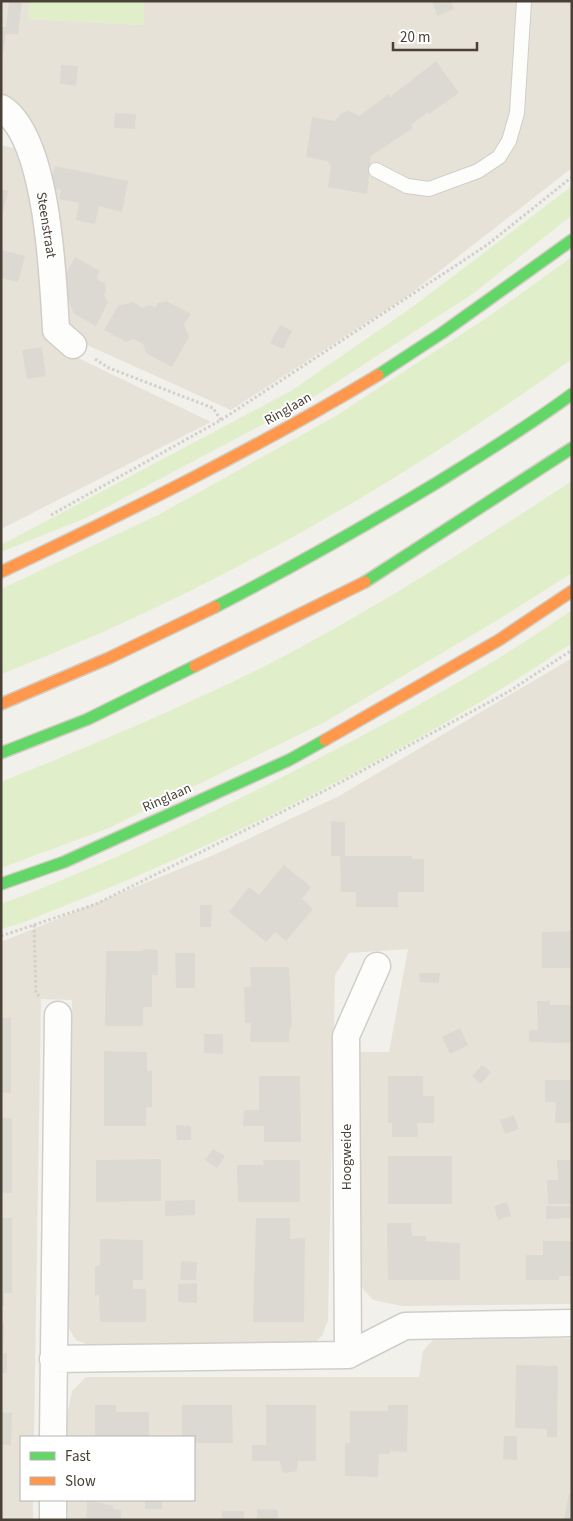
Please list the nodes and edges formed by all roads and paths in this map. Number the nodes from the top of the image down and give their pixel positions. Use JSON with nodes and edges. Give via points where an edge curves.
{"nodes":[{"id":1,"x":524,"y":1,"type":"edge"},
{"id":2,"x":1,"y":108,"type":"edge"},
{"id":3,"x":376,"y":170,"type":"dead end"},
{"id":4,"x":572,"y":176,"type":"edge"},
{"id":5,"x":572,"y":240,"type":"edge"},
{"id":6,"x":73,"y":345,"type":"joint"},
{"id":7,"x":572,"y":394,"type":"edge"},
{"id":8,"x":221,"y":420,"type":"junction"},
{"id":9,"x":572,"y":448,"type":"edge"},
{"id":10,"x":49,"y":516,"type":"dead end"},
{"id":11,"x":1,"y":572,"type":"edge"},
{"id":12,"x":572,"y":591,"type":"edge"},
{"id":13,"x":572,"y":650,"type":"edge"},
{"id":14,"x":1,"y":704,"type":"edge"},
{"id":15,"x":1,"y":753,"type":"edge"},
{"id":16,"x":1,"y":884,"type":"edge"},
{"id":17,"x":34,"y":925,"type":"junction"},
{"id":18,"x":1,"y":936,"type":"edge"},
{"id":19,"x":377,"y":966,"type":"dead end"},
{"id":20,"x":58,"y":1015,"type":"joint"},
{"id":21,"x":572,"y":1323,"type":"edge"},
{"id":22,"x":348,"y":1355,"type":"junction"},
{"id":23,"x":53,"y":1359,"type":"junction"},
{"id":24,"x":53,"y":1436,"type":"edge"},
{"id":25,"x":53,"y":1501,"type":"edge"},
{"id":26,"x":53,"y":1520,"type":"edge"}],
"edges":[{"from":1,"to":3,"type":"lane","via":[[517,112],[509,141],[499,157],[478,171],[429,188],[407,186]]},
{"from":2,"to":6,"type":"street","name":"Steenstraat","via":[[11,114],[26,140],[40,186],[50,238],[56,330]]},
{"from":4,"to":8,"type":"path","via":[[487,245]]},
{"from":5,"to":11,"type":"main road","name":"Ringlaan","via":[[399,362],[140,507]]},
{"from":6,"to":8,"type":"path","via":[[109,368],[212,408]]},
{"from":7,"to":14,"type":"main road","via":[[455,471],[340,540],[210,611],[66,679]]},
{"from":8,"to":10,"type":"path"},
{"from":9,"to":15,"type":"main road","via":[[369,580],[88,719]]},
{"from":12,"to":16,"type":"main road","name":"Ringlaan","via":[[499,640],[288,760],[64,862]]},
{"from":13,"to":17,"type":"path","via":[[508,692],[330,788],[96,904]]},
{"from":17,"to":18,"type":"path"},
{"from":17,"to":20,"type":"path","via":[[36,994]]},
{"from":19,"to":22,"type":"street","name":"Hoogweide","via":[[346,1036]]},
{"from":20,"to":23,"type":"street"},
{"from":21,"to":22,"type":"street","via":[[405,1326]]},
{"from":22,"to":23,"type":"street"},
{"from":23,"to":24,"type":"street"},
{"from":25,"to":26,"type":"street"}]}
